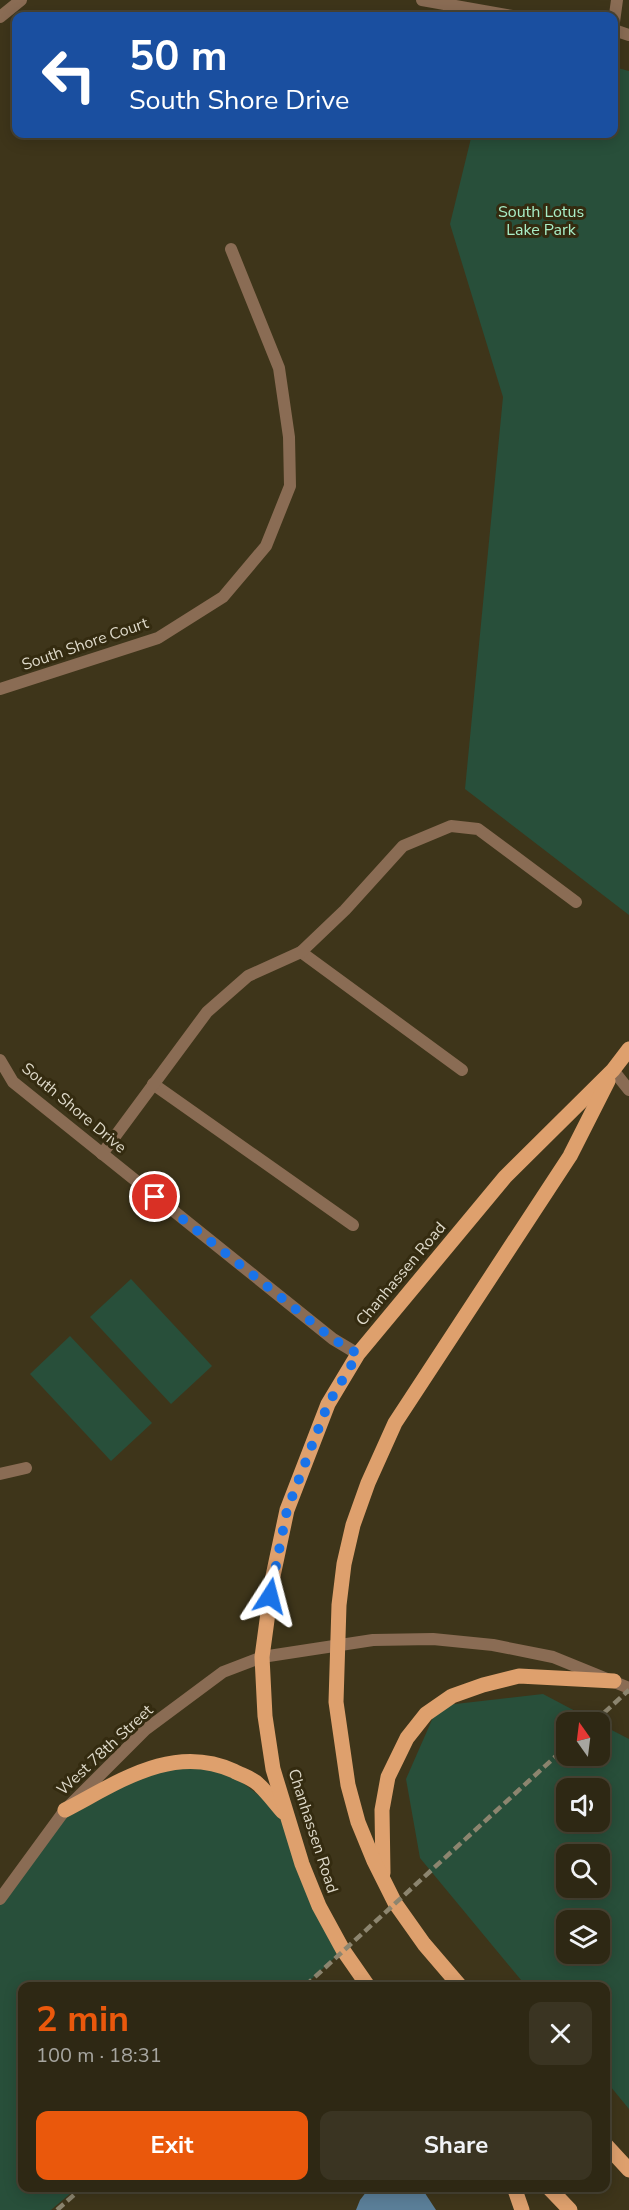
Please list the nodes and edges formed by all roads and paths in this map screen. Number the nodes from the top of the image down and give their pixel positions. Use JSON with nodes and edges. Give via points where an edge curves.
{"nodes":[{"id":1,"x":21,"y":0,"type":"edge"},
{"id":2,"x":422,"y":0,"type":"edge"},
{"id":3,"x":490,"y":12,"type":"edge"},
{"id":4,"x":0,"y":17,"type":"edge"},
{"id":5,"x":231,"y":249,"type":"dead end"},
{"id":6,"x":0,"y":689,"type":"edge"},
{"id":7,"x":576,"y":902,"type":"dead end"},
{"id":8,"x":301,"y":952,"type":"junction"},
{"id":9,"x":629,"y":1049,"type":"edge"},
{"id":10,"x":0,"y":1060,"type":"edge"},
{"id":11,"x":462,"y":1070,"type":"dead end"},
{"id":12,"x":613,"y":1070,"type":"junction"},
{"id":13,"x":153,"y":1084,"type":"junction"},
{"id":14,"x":629,"y":1090,"type":"edge"},
{"id":15,"x":102,"y":1154,"type":"junction"},
{"id":16,"x":353,"y":1225,"type":"dead end"},
{"id":17,"x":358,"y":1354,"type":"junction"},
{"id":18,"x":26,"y":1468,"type":"dead end"},
{"id":19,"x":0,"y":1474,"type":"edge"},
{"id":20,"x":338,"y":1645,"type":"junction"},
{"id":21,"x":262,"y":1658,"type":"junction"},
{"id":22,"x":614,"y":1681,"type":"junction"},
{"id":23,"x":629,"y":1688,"type":"edge"},
{"id":24,"x":66,"y":1810,"type":"junction"},
{"id":25,"x":285,"y":1815,"type":"junction"},
{"id":26,"x":383,"y":1879,"type":"junction"},
{"id":27,"x":0,"y":1899,"type":"edge"},
{"id":28,"x":365,"y":1982,"type":"edge"},
{"id":29,"x":456,"y":1982,"type":"edge"},
{"id":30,"x":610,"y":2149,"type":"edge"},
{"id":31,"x":629,"y":2170,"type":"edge"},
{"id":32,"x":516,"y":2192,"type":"edge"},
{"id":33,"x":553,"y":2192,"type":"edge"},
{"id":34,"x":522,"y":2210,"type":"edge"},
{"id":35,"x":570,"y":2210,"type":"edge"}],
"edges":[{"from":1,"to":4,"type":"street"},
{"from":2,"to":3,"type":"street"},
{"from":5,"to":6,"type":"street","name":"South Shore Court","via":[[279,368],[289,437],[290,486],[266,546],[223,597],[158,638]]},
{"from":7,"to":8,"type":"street","via":[[478,829],[451,826],[403,846]]},
{"from":8,"to":11,"type":"street"},
{"from":8,"to":13,"type":"street","via":[[248,976],[207,1012]]},
{"from":9,"to":12,"type":"main road","name":"Chanhassen Road"},
{"from":10,"to":15,"type":"street","name":"South Shore Drive","via":[[13,1082]]},
{"from":12,"to":14,"type":"street"},
{"from":12,"to":17,"type":"main road","name":"Chanhassen Road","via":[[506,1177]]},
{"from":12,"to":20,"type":"main road","name":"Chanhassen Road","via":[[570,1156],[395,1422],[353,1526],[344,1564]]},
{"from":13,"to":15,"type":"street"},
{"from":13,"to":16,"type":"street"},
{"from":15,"to":17,"type":"street","name":"South Shore Drive","via":[[333,1339]]},
{"from":17,"to":21,"type":"main road","name":"Chanhassen Road","via":[[328,1404],[287,1510]]},
{"from":18,"to":19,"type":"street"},
{"from":20,"to":21,"type":"street","name":"West 78th Street"},
{"from":20,"to":22,"type":"street","name":"West 78th Street","via":[[433,1639],[494,1645],[553,1657]]},
{"from":20,"to":26,"type":"main road","name":"Chanhassen Road","via":[[336,1702],[348,1785],[358,1822]]},
{"from":21,"to":24,"type":"street","name":"West 78th Street","via":[[223,1672],[199,1688],[145,1730]]},
{"from":21,"to":25,"type":"main road","name":"Chanhassen Road","via":[[268,1737]]},
{"from":22,"to":23,"type":"street","name":"West 78th Street"},
{"from":22,"to":26,"type":"main road","via":[[519,1676],[452,1696],[426,1714],[407,1738],[388,1777],[382,1810]]},
{"from":24,"to":25,"type":"main road","via":[[135,1774],[166,1762],[195,1760],[218,1764],[257,1782]]},
{"from":24,"to":27,"type":"street","name":"West 78th Street"},
{"from":25,"to":28,"type":"main road","name":"Chanhassen Road","via":[[319,1906]]},
{"from":26,"to":29,"type":"main road","name":"Chanhassen Road","via":[[395,1903]]},
{"from":30,"to":31,"type":"main road"},
{"from":32,"to":34,"type":"main road"},
{"from":33,"to":35,"type":"main road"}]}
